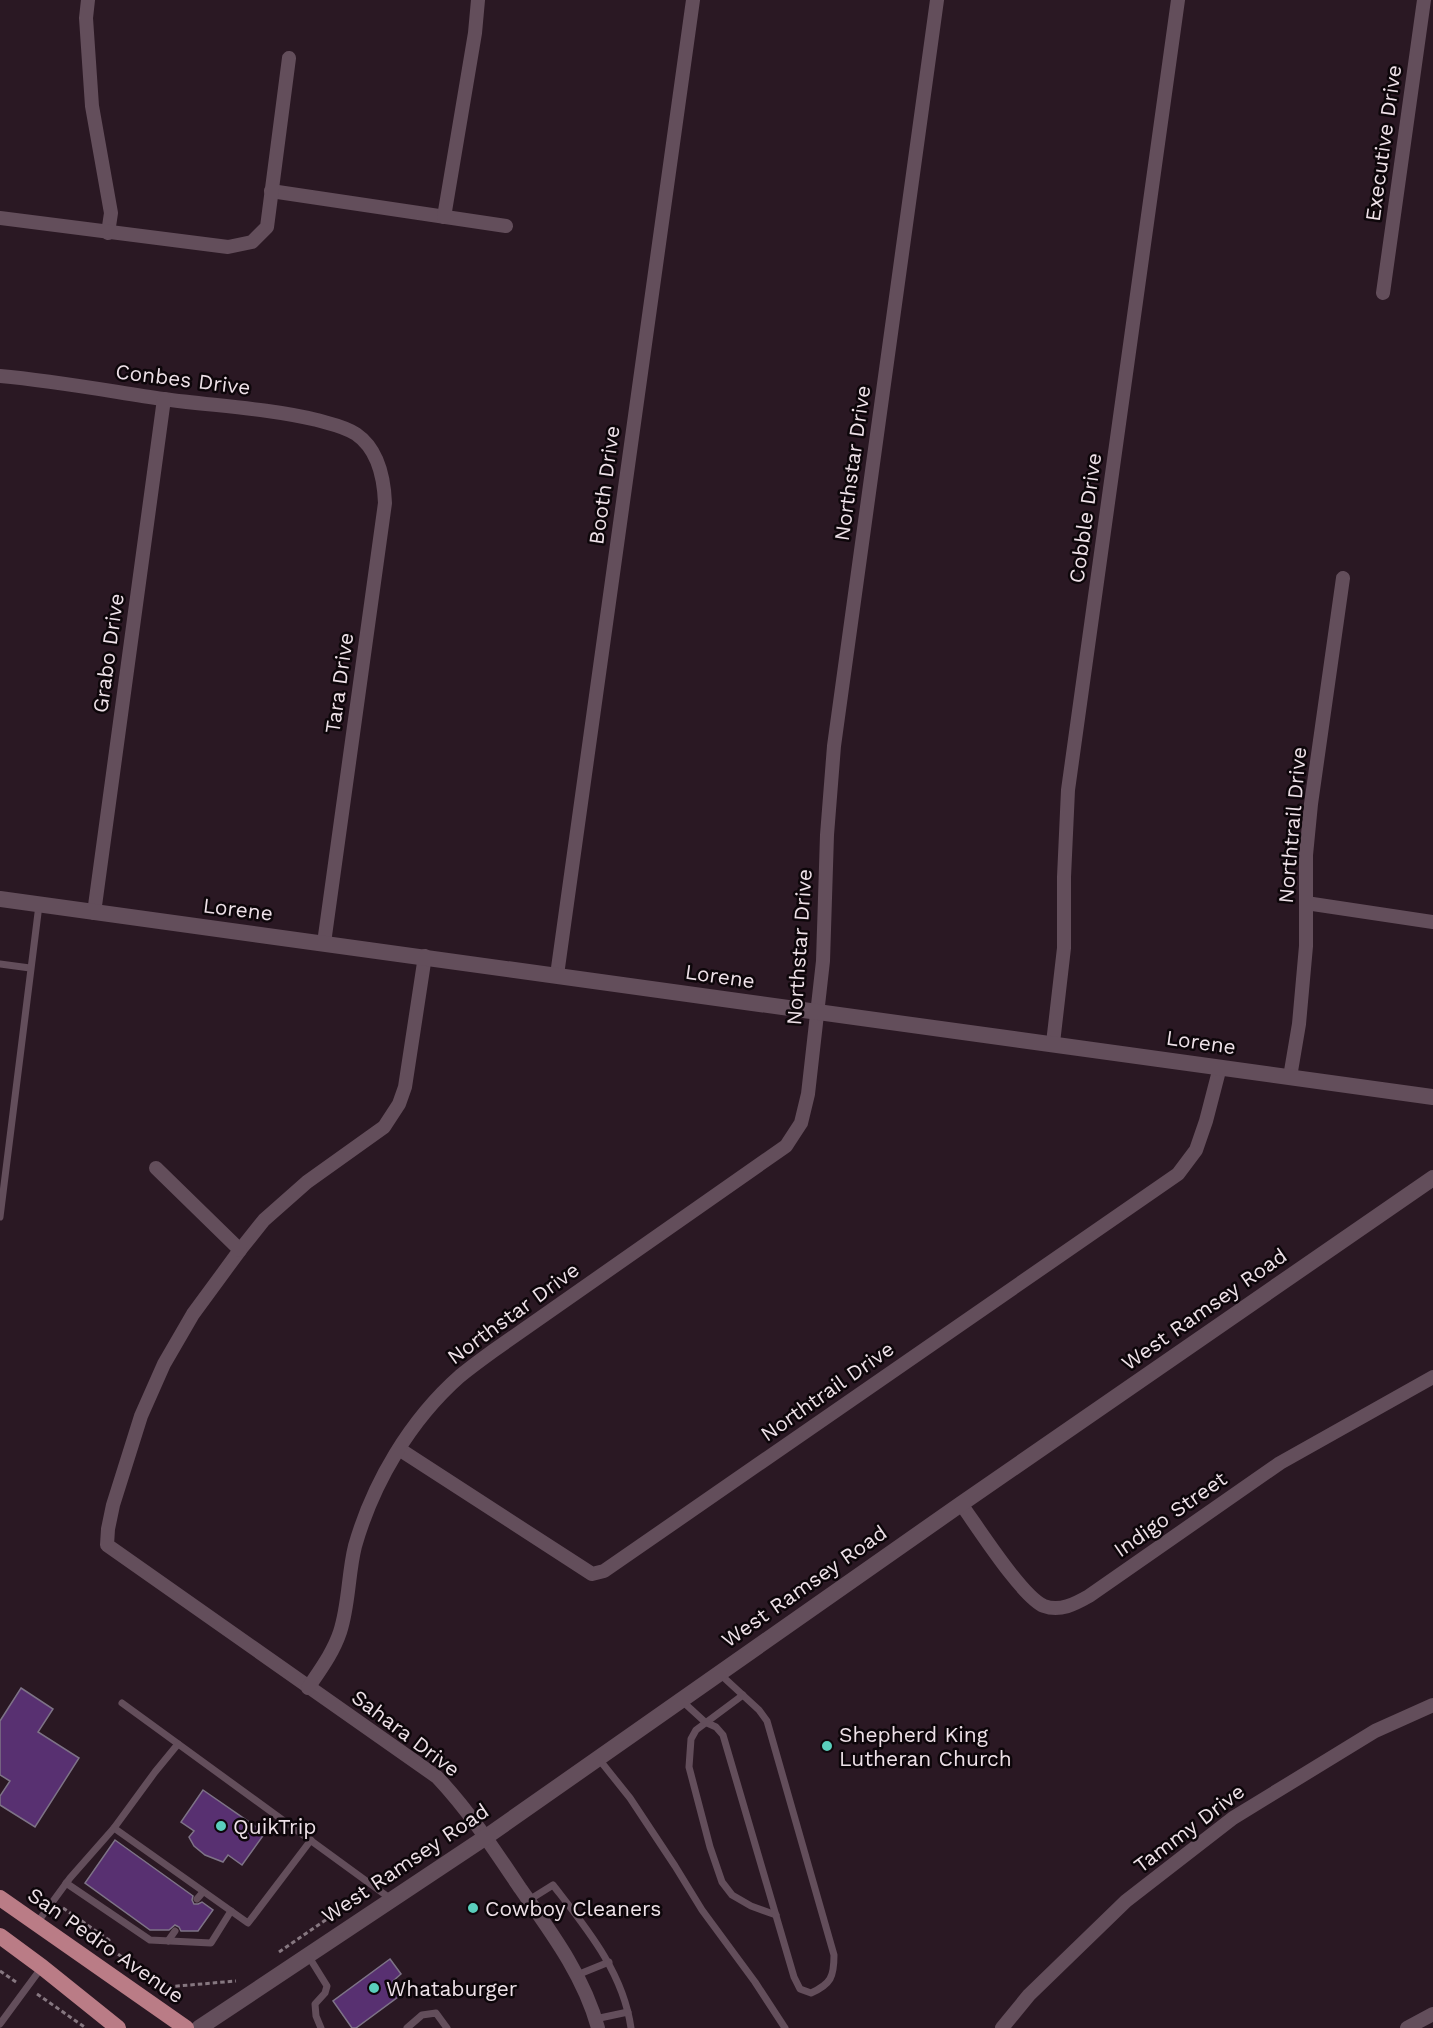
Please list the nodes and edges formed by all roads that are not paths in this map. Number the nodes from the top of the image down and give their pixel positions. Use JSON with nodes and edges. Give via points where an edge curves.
{"nodes":[{"id":1,"x":88,"y":0,"type":"edge"},
{"id":2,"x":478,"y":0,"type":"edge"},
{"id":3,"x":693,"y":0,"type":"edge"},
{"id":4,"x":937,"y":0,"type":"edge"},
{"id":5,"x":1179,"y":0,"type":"edge"},
{"id":6,"x":1424,"y":0,"type":"edge"},
{"id":7,"x":289,"y":58,"type":"dead end"},
{"id":8,"x":271,"y":191,"type":"junction"},
{"id":9,"x":444,"y":217,"type":"junction"},
{"id":10,"x":0,"y":218,"type":"edge"},
{"id":11,"x":506,"y":226,"type":"dead end"},
{"id":12,"x":108,"y":233,"type":"junction"},
{"id":13,"x":1383,"y":293,"type":"dead end"},
{"id":14,"x":0,"y":376,"type":"edge"},
{"id":15,"x":164,"y":399,"type":"junction"},
{"id":16,"x":358,"y":435,"type":"joint"},
{"id":17,"x":1343,"y":578,"type":"dead end"},
{"id":18,"x":0,"y":899,"type":"edge"},
{"id":19,"x":1306,"y":903,"type":"junction"},
{"id":20,"x":39,"y":905,"type":"junction"},
{"id":21,"x":94,"y":913,"type":"junction"},
{"id":22,"x":1433,"y":922,"type":"edge"},
{"id":23,"x":324,"y":943,"type":"junction"},
{"id":24,"x":425,"y":956,"type":"junction"},
{"id":25,"x":0,"y":964,"type":"edge"},
{"id":26,"x":30,"y":968,"type":"junction"},
{"id":27,"x":557,"y":975,"type":"junction"},
{"id":28,"x":816,"y":1012,"type":"junction"},
{"id":29,"x":1053,"y":1043,"type":"junction"},
{"id":30,"x":1220,"y":1067,"type":"junction"},
{"id":31,"x":1290,"y":1077,"type":"junction"},
{"id":32,"x":1433,"y":1097,"type":"edge"},
{"id":33,"x":156,"y":1167,"type":"dead end"},
{"id":34,"x":1433,"y":1178,"type":"edge"},
{"id":35,"x":0,"y":1217,"type":"edge"},
{"id":36,"x":240,"y":1250,"type":"junction"},
{"id":37,"x":1433,"y":1377,"type":"edge"},
{"id":38,"x":399,"y":1449,"type":"junction"},
{"id":39,"x":961,"y":1504,"type":"junction"},
{"id":40,"x":719,"y":1673,"type":"junction"},
{"id":41,"x":308,"y":1688,"type":"junction"},
{"id":42,"x":742,"y":1695,"type":"junction"},
{"id":43,"x":681,"y":1700,"type":"junction"},
{"id":44,"x":122,"y":1703,"type":"dead end"},
{"id":45,"x":1433,"y":1705,"type":"edge"},
{"id":46,"x":705,"y":1722,"type":"junction"},
{"id":47,"x":178,"y":1744,"type":"junction"},
{"id":48,"x":598,"y":1758,"type":"junction"},
{"id":49,"x":114,"y":1828,"type":"junction"},
{"id":50,"x":486,"y":1836,"type":"junction"},
{"id":51,"x":311,"y":1840,"type":"junction"},
{"id":52,"x":165,"y":1866,"type":"junction"},
{"id":53,"x":160,"y":1873,"type":"dead end"},
{"id":54,"x":182,"y":1878,"type":"junction"},
{"id":55,"x":66,"y":1883,"type":"junction"},
{"id":56,"x":177,"y":1884,"type":"dead end"},
{"id":57,"x":202,"y":1892,"type":"junction"},
{"id":58,"x":0,"y":1898,"type":"edge"},
{"id":59,"x":106,"y":1898,"type":"dead end"},
{"id":60,"x":197,"y":1899,"type":"dead end"},
{"id":61,"x":391,"y":1899,"type":"junction"},
{"id":62,"x":529,"y":1900,"type":"junction"},
{"id":63,"x":100,"y":1906,"type":"junction"},
{"id":64,"x":231,"y":1911,"type":"junction"},
{"id":65,"x":776,"y":1915,"type":"junction"},
{"id":66,"x":130,"y":1916,"type":"dead end"},
{"id":67,"x":125,"y":1923,"type":"junction"},
{"id":68,"x":37,"y":1924,"type":"junction"},
{"id":69,"x":145,"y":1926,"type":"dead end"},
{"id":70,"x":175,"y":1930,"type":"dead end"},
{"id":71,"x":140,"y":1933,"type":"junction"},
{"id":72,"x":0,"y":1936,"type":"edge"},
{"id":73,"x":168,"y":1941,"type":"junction"},
{"id":74,"x":308,"y":1954,"type":"junction"},
{"id":75,"x":609,"y":1962,"type":"junction"},
{"id":76,"x":42,"y":1967,"type":"junction"},
{"id":77,"x":577,"y":1975,"type":"junction"},
{"id":78,"x":628,"y":2012,"type":"junction"},
{"id":79,"x":1433,"y":2014,"type":"edge"},
{"id":80,"x":597,"y":2023,"type":"edge"},
{"id":81,"x":0,"y":2024,"type":"edge"},
{"id":82,"x":118,"y":2028,"type":"edge"},
{"id":83,"x":186,"y":2028,"type":"edge"},
{"id":84,"x":199,"y":2028,"type":"edge"},
{"id":85,"x":321,"y":2028,"type":"edge"},
{"id":86,"x":407,"y":2028,"type":"edge"},
{"id":87,"x":447,"y":2028,"type":"edge"},
{"id":88,"x":631,"y":2028,"type":"edge"},
{"id":89,"x":785,"y":2028,"type":"edge"},
{"id":90,"x":1002,"y":2028,"type":"edge"},
{"id":91,"x":1407,"y":2028,"type":"edge"}],
"edges":[{"from":1,"to":12,"type":"street","via":[[92,106],[111,213]]},
{"from":2,"to":9,"type":"street"},
{"from":3,"to":27,"type":"street","name":"Booth Drive"},
{"from":4,"to":28,"type":"street","name":"Northstar Drive","via":[[834,746],[823,961]]},
{"from":5,"to":29,"type":"street","name":"Cobble Drive","via":[[1068,790],[1064,948]]},
{"from":6,"to":13,"type":"street","name":"Executive Drive"},
{"from":7,"to":8,"type":"street"},
{"from":8,"to":9,"type":"street"},
{"from":8,"to":12,"type":"street","via":[[267,227],[252,242],[228,248]]},
{"from":9,"to":11,"type":"street"},
{"from":10,"to":12,"type":"street"},
{"from":14,"to":15,"type":"street","name":"Conbes Drive"},
{"from":15,"to":16,"type":"street","name":"Conbes Drive","via":[[292,414],[343,426]]},
{"from":15,"to":21,"type":"street","name":"Grabo Drive"},
{"from":16,"to":23,"type":"street","name":"Tara Drive","via":[[380,468],[385,503]]},
{"from":17,"to":19,"type":"street","name":"Northtrail Drive","via":[[1311,804]]},
{"from":18,"to":20,"type":"street","name":"Lorene"},
{"from":19,"to":22,"type":"street"},
{"from":19,"to":31,"type":"street","name":"Northtrail Drive","via":[[1300,1013]]},
{"from":20,"to":21,"type":"street","name":"Lorene"},
{"from":20,"to":26,"type":"lane"},
{"from":21,"to":23,"type":"street","name":"Lorene"},
{"from":23,"to":24,"type":"street","name":"Lorene"},
{"from":24,"to":27,"type":"street","name":"Lorene"},
{"from":24,"to":36,"type":"street","via":[[399,1104],[384,1127],[307,1182],[264,1220]]},
{"from":25,"to":26,"type":"lane"},
{"from":26,"to":35,"type":"lane"},
{"from":27,"to":28,"type":"street","name":"Lorene"},
{"from":28,"to":29,"type":"street","name":"Lorene"},
{"from":28,"to":38,"type":"street","name":"Northstar Drive","via":[[808,1094],[801,1123],[786,1146],[460,1376]]},
{"from":29,"to":30,"type":"street","name":"Lorene"},
{"from":30,"to":31,"type":"street","name":"Lorene"},
{"from":30,"to":38,"type":"street","name":"Northtrail Drive","via":[[1196,1150],[1178,1174],[604,1571],[592,1574]]},
{"from":31,"to":32,"type":"street","name":"Lorene"},
{"from":33,"to":36,"type":"street"},
{"from":34,"to":39,"type":"street","name":"West Ramsey Road"},
{"from":36,"to":41,"type":"street","name":"Sahara Drive","via":[[193,1314],[141,1416],[113,1505],[107,1545]]},
{"from":37,"to":39,"type":"street","name":"Indigo Street","via":[[1280,1463],[1069,1606],[1041,1605],[1020,1585]]},
{"from":38,"to":41,"type":"street","name":"Northstar Drive","via":[[378,1483],[354,1549],[341,1631]]},
{"from":39,"to":40,"type":"street","name":"West Ramsey Road"},
{"from":40,"to":42,"type":"lane"},
{"from":40,"to":43,"type":"street","name":"West Ramsey Road"},
{"from":41,"to":50,"type":"street","name":"Sahara Drive","via":[[437,1778]]},
{"from":42,"to":46,"type":"lane"},
{"from":42,"to":65,"type":"lane","via":[[767,1721],[834,1955],[831,1980],[822,1988],[811,1993],[800,1989]]},
{"from":43,"to":46,"type":"lane"},
{"from":43,"to":48,"type":"street","name":"West Ramsey Road"},
{"from":44,"to":47,"type":"lane"},
{"from":45,"to":90,"type":"street","name":"Tammy Drive","via":[[1375,1731],[1233,1818],[1126,1901],[1029,1995]]},
{"from":46,"to":65,"type":"lane","via":[[723,1735]]},
{"from":46,"to":65,"type":"lane","via":[[692,1739],[689,1767],[722,1882],[751,1906]]},
{"from":47,"to":49,"type":"lane"},
{"from":47,"to":51,"type":"lane"},
{"from":48,"to":50,"type":"street","name":"West Ramsey Road"},
{"from":48,"to":89,"type":"lane","via":[[630,1798],[702,1911]]},
{"from":49,"to":52,"type":"lane","via":[[139,1852]]},
{"from":49,"to":55,"type":"lane"},
{"from":50,"to":61,"type":"street","name":"West Ramsey Road"},
{"from":50,"to":62,"type":"street","name":"Sahara Drive"},
{"from":51,"to":61,"type":"lane"},
{"from":51,"to":64,"type":"lane","via":[[248,1923]]},
{"from":52,"to":53,"type":"lane"},
{"from":52,"to":54,"type":"lane"},
{"from":54,"to":56,"type":"lane"},
{"from":54,"to":57,"type":"lane"},
{"from":55,"to":63,"type":"lane"},
{"from":55,"to":68,"type":"lane"},
{"from":57,"to":60,"type":"lane"},
{"from":57,"to":64,"type":"lane"},
{"from":58,"to":68,"type":"main road","name":"San Pedro Avenue"},
{"from":59,"to":63,"type":"lane"},
{"from":61,"to":74,"type":"street","name":"West Ramsey Road"},
{"from":62,"to":75,"type":"lane","via":[[554,1885]]},
{"from":62,"to":77,"type":"street","name":"Sahara Drive"},
{"from":63,"to":67,"type":"lane"},
{"from":64,"to":73,"type":"lane","via":[[211,1943]]},
{"from":66,"to":67,"type":"lane"},
{"from":67,"to":71,"type":"lane"},
{"from":68,"to":83,"type":"main road","name":"San Pedro Avenue"},
{"from":69,"to":71,"type":"lane"},
{"from":70,"to":73,"type":"lane"},
{"from":71,"to":73,"type":"lane","via":[[150,1940]]},
{"from":72,"to":76,"type":"main road"},
{"from":74,"to":84,"type":"street","name":"West Ramsey Road"},
{"from":74,"to":85,"type":"lane","via":[[327,1986],[315,2004]]},
{"from":75,"to":77,"type":"lane"},
{"from":75,"to":78,"type":"lane"},
{"from":76,"to":81,"type":"lane"},
{"from":76,"to":82,"type":"main road"},
{"from":77,"to":80,"type":"street","name":"Sahara Drive"},
{"from":78,"to":80,"type":"lane"},
{"from":78,"to":88,"type":"lane"},
{"from":79,"to":91,"type":"street"},
{"from":86,"to":87,"type":"lane","via":[[422,2015],[436,2013]]}]}
